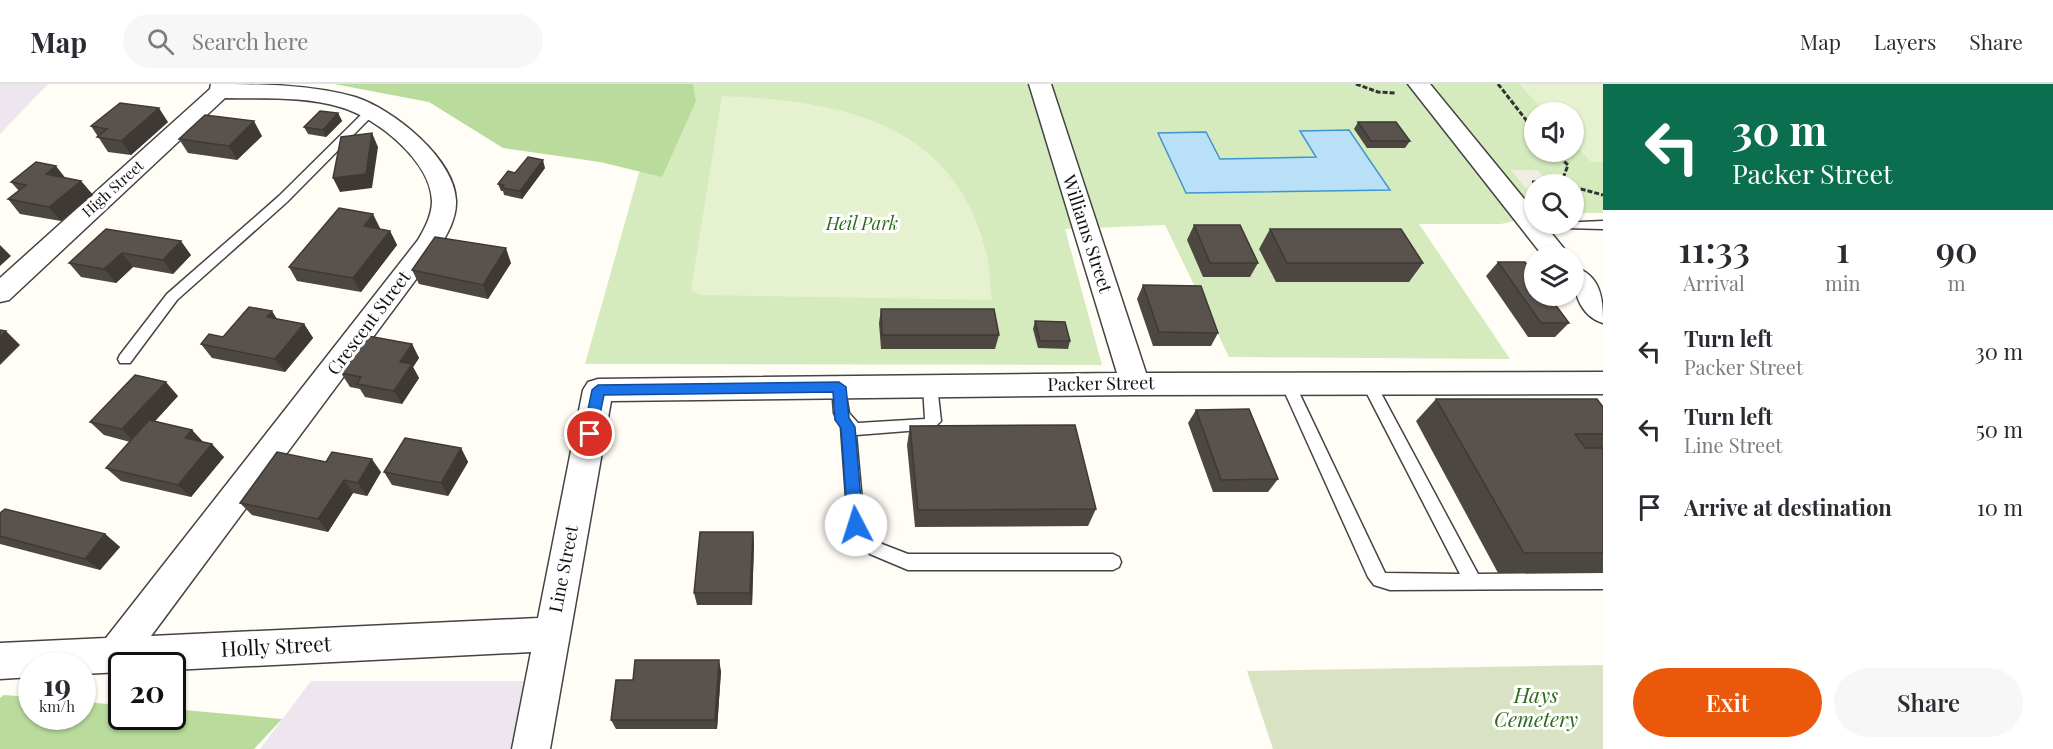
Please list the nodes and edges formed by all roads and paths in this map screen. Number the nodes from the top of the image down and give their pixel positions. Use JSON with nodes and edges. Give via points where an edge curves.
{"nodes":[{"id":1,"x":1040,"y":84,"type":"edge"},
{"id":2,"x":1419,"y":84,"type":"edge"},
{"id":3,"x":1498,"y":84,"type":"edge"},
{"id":4,"x":221,"y":88,"type":"edge"},
{"id":5,"x":369,"y":113,"type":"junction"},
{"id":6,"x":1524,"y":117,"type":"edge"},
{"id":7,"x":1584,"y":190,"type":"edge"},
{"id":8,"x":1603,"y":195,"type":"edge"},
{"id":9,"x":1524,"y":214,"type":"edge"},
{"id":10,"x":1584,"y":225,"type":"edge"},
{"id":11,"x":1603,"y":225,"type":"edge"},
{"id":12,"x":1540,"y":234,"type":"edge"},
{"id":13,"x":1549,"y":246,"type":"edge"},
{"id":14,"x":1584,"y":289,"type":"edge"},
{"id":15,"x":0,"y":293,"type":"edge"},
{"id":16,"x":1603,"y":313,"type":"edge"},
{"id":17,"x":125,"y":359,"type":"dead end"},
{"id":18,"x":1603,"y":383,"type":"edge"},
{"id":19,"x":1135,"y":384,"type":"junction"},
{"id":20,"x":1288,"y":384,"type":"junction"},
{"id":21,"x":1369,"y":384,"type":"junction"},
{"id":22,"x":930,"y":386,"type":"junction"},
{"id":23,"x":839,"y":387,"type":"junction"},
{"id":24,"x":598,"y":390,"type":"joint"},
{"id":25,"x":848,"y":427,"type":"junction"},
{"id":26,"x":1113,"y":562,"type":"dead end"},
{"id":27,"x":1603,"y":581,"type":"edge"},
{"id":28,"x":1473,"y":582,"type":"junction"},
{"id":29,"x":552,"y":634,"type":"junction"},
{"id":30,"x":118,"y":652,"type":"edge"},
{"id":31,"x":160,"y":652,"type":"edge"},
{"id":32,"x":108,"y":654,"type":"edge"},
{"id":33,"x":0,"y":661,"type":"edge"},
{"id":34,"x":531,"y":749,"type":"edge"}],
"edges":[{"from":1,"to":19,"type":"street","name":"Williams Street"},
{"from":2,"to":9,"type":"street"},
{"from":3,"to":6,"type":"path"},
{"from":4,"to":5,"type":"street","name":"Crescent Street","via":[[349,103]]},
{"from":4,"to":15,"type":"street","name":"High Street"},
{"from":5,"to":17,"type":"lane","via":[[283,199],[172,297]]},
{"from":5,"to":30,"type":"street","name":"Crescent Street","via":[[387,121],[427,158],[443,195],[440,222],[421,255]]},
{"from":7,"to":8,"type":"path"},
{"from":10,"to":11,"type":"lane"},
{"from":12,"to":13,"type":"street"},
{"from":14,"to":16,"type":"street"},
{"from":18,"to":21,"type":"street","name":"Packer Street"},
{"from":19,"to":20,"type":"street","name":"Packer Street"},
{"from":19,"to":22,"type":"street","name":"Packer Street"},
{"from":20,"to":21,"type":"street","name":"Packer Street"},
{"from":20,"to":28,"type":"lane","via":[[1380,580]]},
{"from":21,"to":28,"type":"lane"},
{"from":22,"to":23,"type":"street","name":"Packer Street"},
{"from":22,"to":25,"type":"lane","via":[[934,413],[928,425]]},
{"from":23,"to":24,"type":"street","name":"Packer Street"},
{"from":23,"to":25,"type":"lane","via":[[842,420]]},
{"from":24,"to":29,"type":"street","name":"Line Street"},
{"from":25,"to":26,"type":"lane","via":[[856,525],[876,549],[908,562]]},
{"from":27,"to":28,"type":"lane"},
{"from":29,"to":31,"type":"street","name":"Holly Street"},
{"from":29,"to":34,"type":"street","name":"Line Street"},
{"from":32,"to":33,"type":"street","name":"Holly Street"}]}
